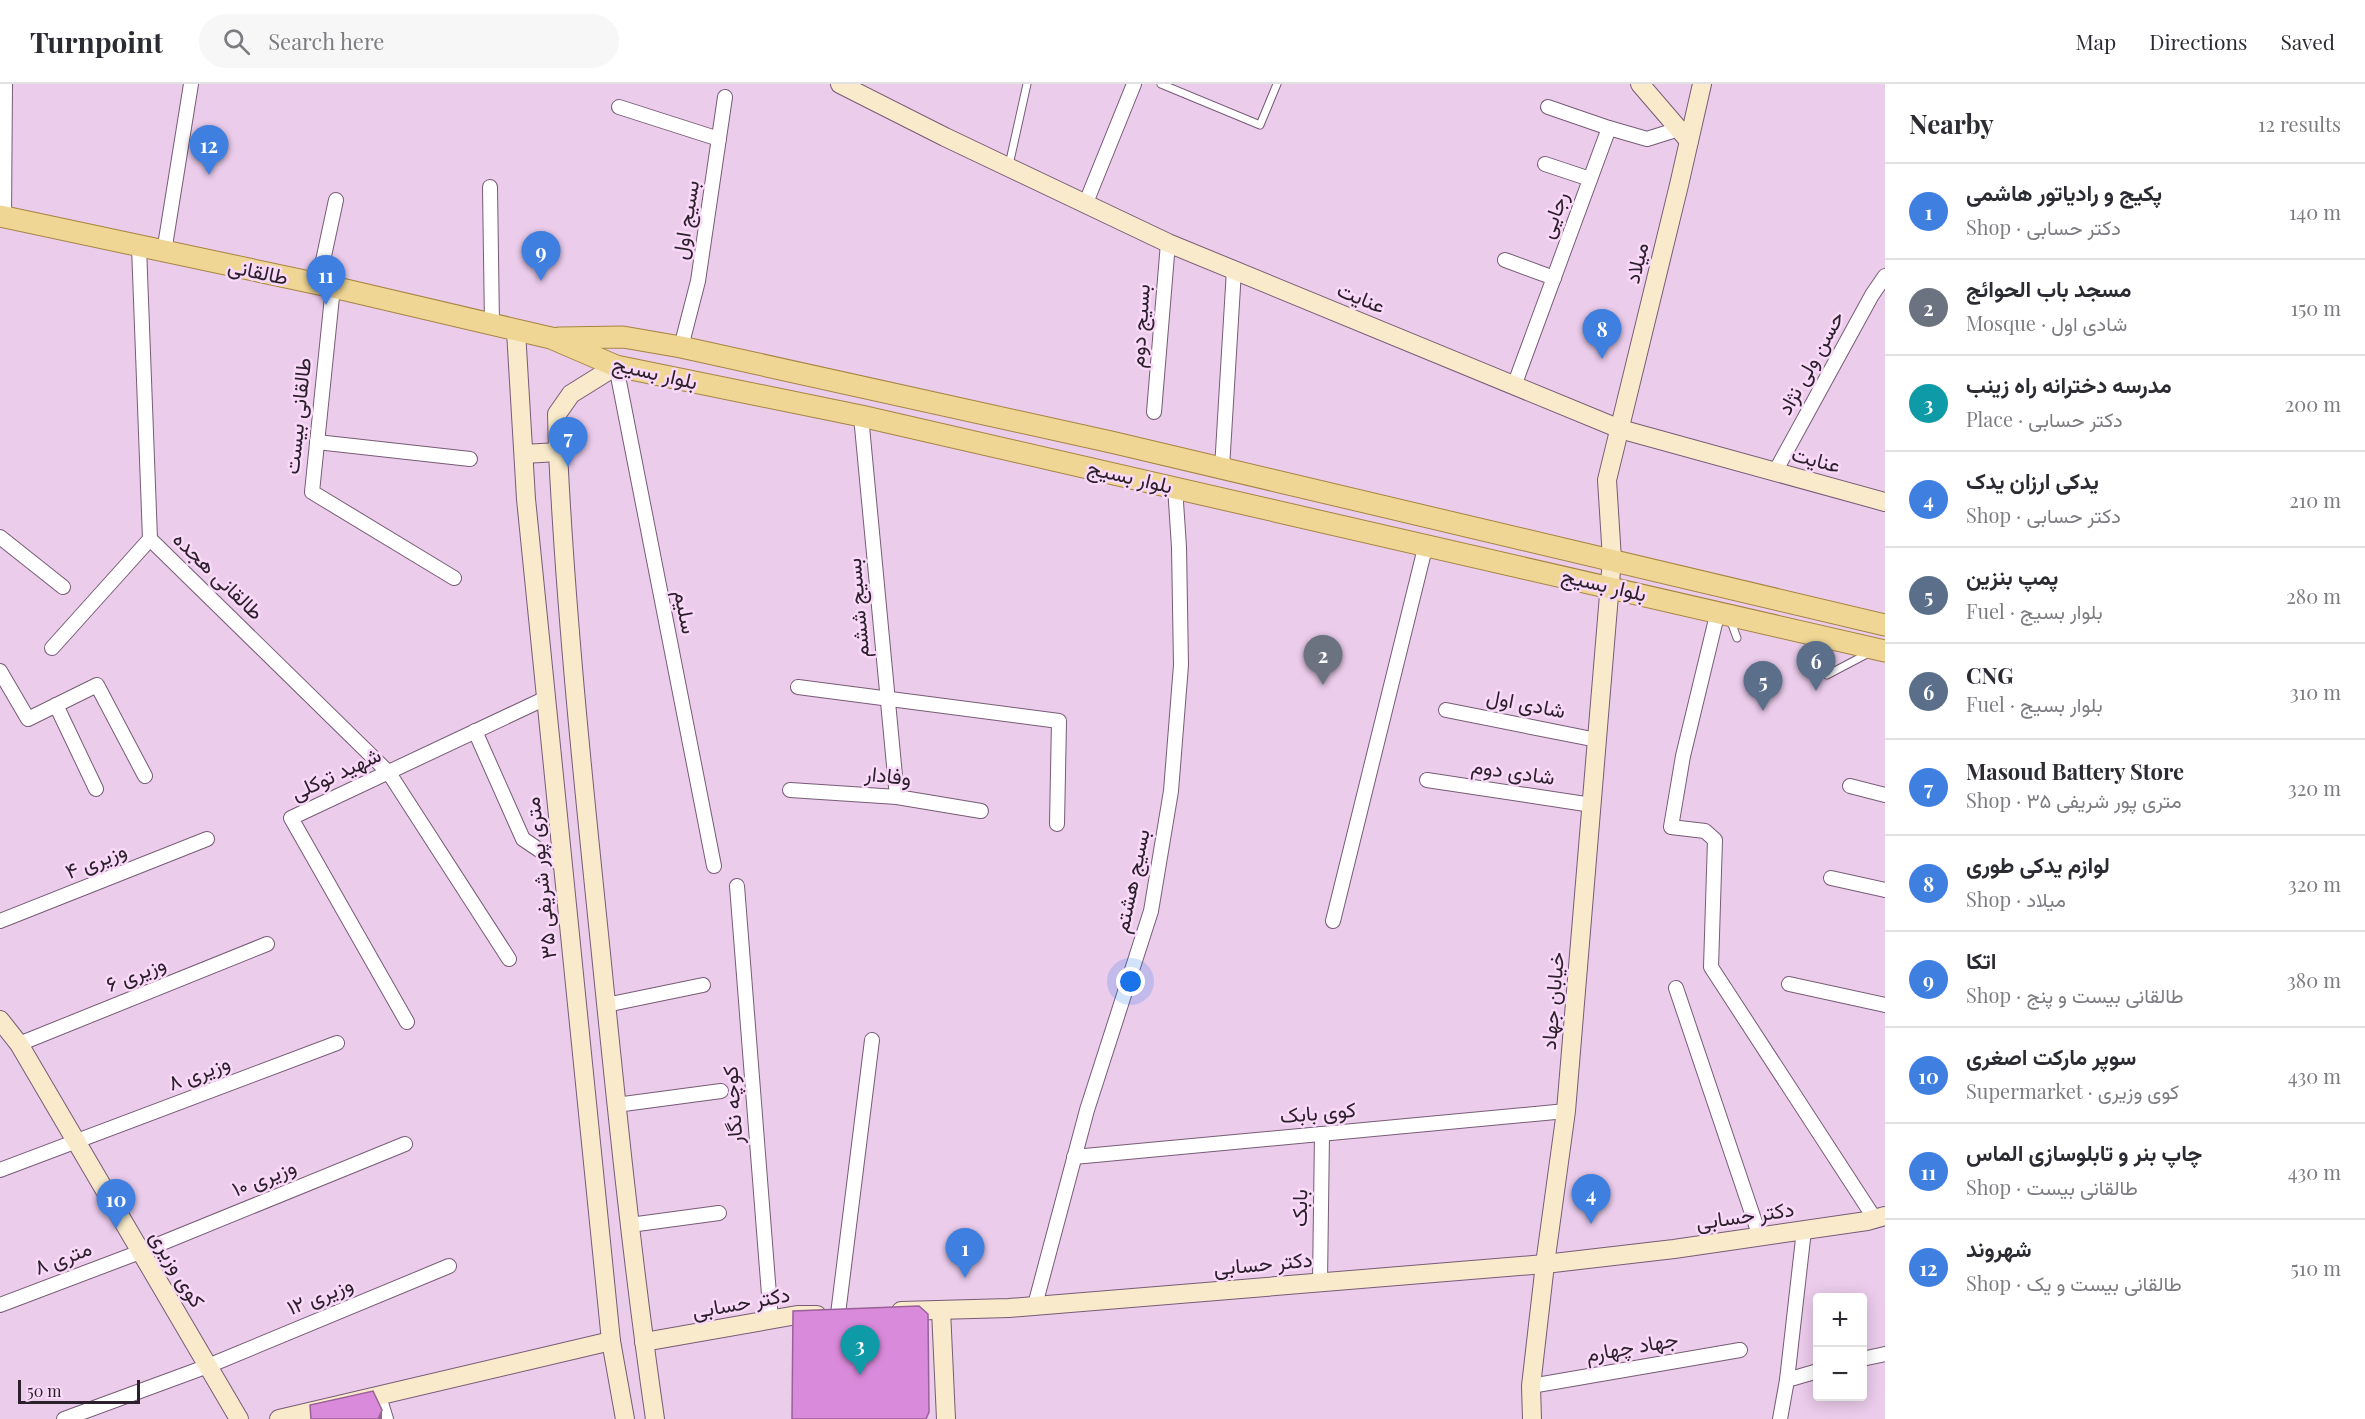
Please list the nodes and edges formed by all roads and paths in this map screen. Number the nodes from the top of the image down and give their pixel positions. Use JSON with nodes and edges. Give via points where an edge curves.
{"nodes":[{"id":1,"x":5,"y":84,"type":"edge"},
{"id":2,"x":191,"y":84,"type":"edge"},
{"id":3,"x":840,"y":84,"type":"edge"},
{"id":4,"x":1027,"y":84,"type":"edge"},
{"id":5,"x":1134,"y":84,"type":"edge"},
{"id":6,"x":1161,"y":84,"type":"edge"},
{"id":7,"x":1276,"y":84,"type":"edge"},
{"id":8,"x":1640,"y":84,"type":"edge"},
{"id":9,"x":1701,"y":84,"type":"edge"},
{"id":10,"x":725,"y":97,"type":"dead end"},
{"id":11,"x":619,"y":107,"type":"dead end"},
{"id":12,"x":1548,"y":107,"type":"dead end"},
{"id":13,"x":1609,"y":128,"type":"junction"},
{"id":14,"x":1684,"y":135,"type":"junction"},
{"id":15,"x":719,"y":139,"type":"junction"},
{"id":16,"x":1545,"y":164,"type":"dead end"},
{"id":17,"x":1008,"y":168,"type":"junction"},
{"id":18,"x":1590,"y":179,"type":"junction"},
{"id":19,"x":490,"y":187,"type":"dead end"},
{"id":20,"x":336,"y":200,"type":"dead end"},
{"id":21,"x":1085,"y":205,"type":"junction"},
{"id":22,"x":2,"y":216,"type":"edge"},
{"id":23,"x":1167,"y":243,"type":"junction"},
{"id":24,"x":139,"y":247,"type":"junction"},
{"id":25,"x":164,"y":252,"type":"junction"},
{"id":26,"x":1505,"y":260,"type":"dead end"},
{"id":27,"x":1234,"y":270,"type":"junction"},
{"id":28,"x":1885,"y":276,"type":"edge"},
{"id":29,"x":1554,"y":278,"type":"junction"},
{"id":30,"x":325,"y":286,"type":"junction"},
{"id":31,"x":492,"y":325,"type":"junction"},
{"id":32,"x":516,"y":331,"type":"junction"},
{"id":33,"x":551,"y":338,"type":"junction"},
{"id":34,"x":681,"y":347,"type":"junction"},
{"id":35,"x":616,"y":366,"type":"junction"},
{"id":36,"x":1514,"y":386,"type":"junction"},
{"id":37,"x":1154,"y":412,"type":"dead end"},
{"id":38,"x":861,"y":416,"type":"junction"},
{"id":39,"x":1620,"y":429,"type":"junction"},
{"id":40,"x":317,"y":442,"type":"junction"},
{"id":41,"x":558,"y":452,"type":"junction"},
{"id":42,"x":524,"y":454,"type":"junction"},
{"id":43,"x":470,"y":459,"type":"dead end"},
{"id":44,"x":1221,"y":468,"type":"junction"},
{"id":45,"x":1775,"y":472,"type":"junction"},
{"id":46,"x":1175,"y":487,"type":"junction"},
{"id":47,"x":1885,"y":502,"type":"edge"},
{"id":48,"x":0,"y":537,"type":"edge"},
{"id":49,"x":150,"y":539,"type":"junction"},
{"id":50,"x":1426,"y":544,"type":"junction"},
{"id":51,"x":1612,"y":559,"type":"junction"},
{"id":52,"x":454,"y":578,"type":"dead end"},
{"id":53,"x":1610,"y":586,"type":"junction"},
{"id":54,"x":63,"y":587,"type":"dead end"},
{"id":55,"x":1744,"y":591,"type":"junction"},
{"id":56,"x":1728,"y":614,"type":"junction"},
{"id":57,"x":1885,"y":625,"type":"edge"},
{"id":58,"x":1737,"y":638,"type":"dead end"},
{"id":59,"x":51,"y":648,"type":"dead end"},
{"id":60,"x":1881,"y":650,"type":"edge"},
{"id":61,"x":0,"y":671,"type":"edge"},
{"id":62,"x":1827,"y":675,"type":"dead end"},
{"id":63,"x":798,"y":687,"type":"dead end"},
{"id":64,"x":546,"y":698,"type":"junction"},
{"id":65,"x":888,"y":700,"type":"junction"},
{"id":66,"x":56,"y":705,"type":"junction"},
{"id":67,"x":1446,"y":710,"type":"dead end"},
{"id":68,"x":476,"y":731,"type":"junction"},
{"id":69,"x":1597,"y":740,"type":"junction"},
{"id":70,"x":389,"y":773,"type":"junction"},
{"id":71,"x":146,"y":776,"type":"dead end"},
{"id":72,"x":1427,"y":780,"type":"dead end"},
{"id":73,"x":1850,"y":786,"type":"dead end"},
{"id":74,"x":96,"y":789,"type":"dead end"},
{"id":75,"x":790,"y":790,"type":"dead end"},
{"id":76,"x":1885,"y":795,"type":"edge"},
{"id":77,"x":897,"y":797,"type":"junction"},
{"id":78,"x":1592,"y":805,"type":"junction"},
{"id":79,"x":981,"y":811,"type":"dead end"},
{"id":80,"x":1057,"y":824,"type":"dead end"},
{"id":81,"x":207,"y":839,"type":"dead end"},
{"id":82,"x":563,"y":866,"type":"junction"},
{"id":83,"x":714,"y":866,"type":"dead end"},
{"id":84,"x":1831,"y":878,"type":"dead end"},
{"id":85,"x":737,"y":886,"type":"dead end"},
{"id":86,"x":1885,"y":890,"type":"edge"},
{"id":87,"x":0,"y":921,"type":"edge"},
{"id":88,"x":1333,"y":921,"type":"dead end"},
{"id":89,"x":267,"y":944,"type":"dead end"},
{"id":90,"x":509,"y":959,"type":"dead end"},
{"id":91,"x":1789,"y":984,"type":"dead end"},
{"id":92,"x":703,"y":985,"type":"dead end"},
{"id":93,"x":1676,"y":988,"type":"dead end"},
{"id":94,"x":606,"y":1005,"type":"junction"},
{"id":95,"x":1885,"y":1005,"type":"edge"},
{"id":96,"x":0,"y":1020,"type":"edge"},
{"id":97,"x":407,"y":1022,"type":"dead end"},
{"id":98,"x":872,"y":1041,"type":"dead end"},
{"id":99,"x":338,"y":1043,"type":"dead end"},
{"id":100,"x":20,"y":1044,"type":"junction"},
{"id":101,"x":721,"y":1091,"type":"dead end"},
{"id":102,"x":616,"y":1105,"type":"junction"},
{"id":103,"x":1566,"y":1111,"type":"junction"},
{"id":104,"x":1322,"y":1134,"type":"junction"},
{"id":105,"x":75,"y":1142,"type":"junction"},
{"id":106,"x":405,"y":1144,"type":"dead end"},
{"id":107,"x":1074,"y":1157,"type":"junction"},
{"id":108,"x":0,"y":1170,"type":"edge"},
{"id":109,"x":719,"y":1213,"type":"dead end"},
{"id":110,"x":1880,"y":1218,"type":"edge"},
{"id":111,"x":630,"y":1225,"type":"junction"},
{"id":112,"x":1804,"y":1230,"type":"junction"},
{"id":113,"x":1760,"y":1237,"type":"junction"},
{"id":114,"x":140,"y":1252,"type":"junction"},
{"id":115,"x":1545,"y":1263,"type":"junction"},
{"id":116,"x":449,"y":1266,"type":"dead end"},
{"id":117,"x":1320,"y":1282,"type":"junction"},
{"id":118,"x":0,"y":1305,"type":"edge"},
{"id":119,"x":1035,"y":1305,"type":"junction"},
{"id":120,"x":941,"y":1310,"type":"junction"},
{"id":121,"x":884,"y":1312,"type":"edge"},
{"id":122,"x":861,"y":1313,"type":"edge"},
{"id":123,"x":838,"y":1314,"type":"junction"},
{"id":124,"x":771,"y":1320,"type":"junction"},
{"id":125,"x":611,"y":1341,"type":"junction"},
{"id":126,"x":644,"y":1342,"type":"junction"},
{"id":127,"x":1740,"y":1350,"type":"dead end"},
{"id":128,"x":1885,"y":1354,"type":"edge"},
{"id":129,"x":1867,"y":1358,"type":"edge"},
{"id":130,"x":208,"y":1366,"type":"junction"},
{"id":131,"x":1813,"y":1372,"type":"edge"},
{"id":132,"x":1787,"y":1380,"type":"junction"},
{"id":133,"x":1532,"y":1386,"type":"junction"},
{"id":134,"x":375,"y":1397,"type":"junction"},
{"id":135,"x":64,"y":1419,"type":"edge"},
{"id":136,"x":239,"y":1419,"type":"edge"},
{"id":137,"x":279,"y":1419,"type":"edge"},
{"id":138,"x":386,"y":1419,"type":"edge"},
{"id":139,"x":625,"y":1419,"type":"edge"},
{"id":140,"x":655,"y":1419,"type":"edge"},
{"id":141,"x":946,"y":1419,"type":"edge"},
{"id":142,"x":1532,"y":1419,"type":"edge"},
{"id":143,"x":1780,"y":1419,"type":"edge"}],
"edges":[{"from":1,"to":22,"type":"street"},
{"from":2,"to":25,"type":"street"},
{"from":3,"to":17,"type":"street","name":"عنایت"},
{"from":4,"to":17,"type":"lane"},
{"from":5,"to":21,"type":"street"},
{"from":6,"to":7,"type":"lane","via":[[1260,125]]},
{"from":8,"to":14,"type":"street"},
{"from":9,"to":14,"type":"street","name":"میلاد"},
{"from":10,"to":15,"type":"street","name":"بسیج اول"},
{"from":11,"to":15,"type":"street"},
{"from":12,"to":13,"type":"street"},
{"from":13,"to":14,"type":"street","via":[[1647,139]]},
{"from":13,"to":18,"type":"street","name":"رجایی"},
{"from":14,"to":39,"type":"street","name":"میلاد"},
{"from":15,"to":34,"type":"street","name":"بسیج اول","via":[[698,281]]},
{"from":16,"to":18,"type":"street"},
{"from":17,"to":21,"type":"street","name":"عنایت"},
{"from":18,"to":29,"type":"street","name":"رجایی"},
{"from":19,"to":31,"type":"street"},
{"from":20,"to":30,"type":"street","name":"طالقانی بیست"},
{"from":21,"to":23,"type":"street","name":"عنایت"},
{"from":22,"to":24,"type":"main road","name":"طالقانی"},
{"from":23,"to":27,"type":"street","name":"عنایت"},
{"from":23,"to":37,"type":"street","name":"بسيج دوم"},
{"from":24,"to":25,"type":"main road","name":"طالقانی"},
{"from":24,"to":49,"type":"street","name":"طالقانی هجده"},
{"from":25,"to":30,"type":"main road","name":"طالقانی"},
{"from":26,"to":29,"type":"street"},
{"from":27,"to":36,"type":"street","name":"عنایت"},
{"from":27,"to":44,"type":"street"},
{"from":28,"to":45,"type":"street","name":"حسن ولی نژاد"},
{"from":29,"to":36,"type":"street","name":"رجایی"},
{"from":30,"to":31,"type":"main road","name":"طالقانی"},
{"from":30,"to":40,"type":"street","name":"طالقانی بیست"},
{"from":31,"to":32,"type":"main road","name":"طالقانی"},
{"from":32,"to":33,"type":"main road","name":"طالقانی"},
{"from":32,"to":42,"type":"street","name":"۳۵ متری پور شریفی"},
{"from":33,"to":34,"type":"main road","name":"بلوار بسیج","via":[[623,337]]},
{"from":33,"to":35,"type":"main road","name":"بلوار بسیج"},
{"from":34,"to":44,"type":"main road","name":"بلوار بسیج"},
{"from":35,"to":38,"type":"main road","name":"بلوار بسیج"},
{"from":35,"to":41,"type":"street","via":[[571,394],[557,414]]},
{"from":35,"to":83,"type":"street","name":"سلیم"},
{"from":36,"to":39,"type":"street","name":"عنایت"},
{"from":38,"to":46,"type":"main road","name":"بلوار بسیج"},
{"from":38,"to":65,"type":"street","name":"بسیج ششم"},
{"from":39,"to":45,"type":"street","name":"عنایت"},
{"from":39,"to":51,"type":"street","name":"میلاد","via":[[1606,480]]},
{"from":40,"to":43,"type":"street"},
{"from":40,"to":52,"type":"street","name":"طالقانی بیست","via":[[312,492]]},
{"from":41,"to":42,"type":"street"},
{"from":41,"to":94,"type":"street"},
{"from":42,"to":64,"type":"street","name":"۳۵ متری پور شریفی"},
{"from":44,"to":51,"type":"main road","name":"بلوار بسیج"},
{"from":45,"to":47,"type":"street","name":"عنایت"},
{"from":46,"to":50,"type":"main road","name":"بلوار بسیج"},
{"from":46,"to":107,"type":"street","name":"بسیج هشتم","via":[[1181,665],[1171,791],[1151,912]]},
{"from":48,"to":54,"type":"street"},
{"from":49,"to":59,"type":"street"},
{"from":49,"to":70,"type":"street","name":"طالقانی هجده"},
{"from":50,"to":53,"type":"main road","name":"بلوار بسیج"},
{"from":50,"to":88,"type":"street"},
{"from":51,"to":53,"type":"street","name":"میلاد"},
{"from":51,"to":55,"type":"main road","name":"بلوار بسیج"},
{"from":53,"to":56,"type":"main road","name":"بلوار بسیج"},
{"from":53,"to":69,"type":"street","name":"خیابان جهاد"},
{"from":55,"to":56,"type":"street"},
{"from":55,"to":57,"type":"main road","name":"بلوار بسیج"},
{"from":56,"to":58,"type":"lane"},
{"from":56,"to":60,"type":"main road","name":"بلوار بسیج"},
{"from":56,"to":110,"type":"street","via":[[1683,756],[1671,827],[1705,831],[1715,840],[1711,967]]},
{"from":60,"to":62,"type":"lane"},
{"from":61,"to":66,"type":"street","via":[[28,719]]},
{"from":63,"to":65,"type":"street"},
{"from":64,"to":68,"type":"street","name":"شهید توکلی"},
{"from":64,"to":82,"type":"street","name":"۳۵ متری پور شریفی"},
{"from":65,"to":77,"type":"street","name":"بسیج ششم"},
{"from":65,"to":80,"type":"street","via":[[1059,721]]},
{"from":66,"to":71,"type":"street","via":[[97,684]]},
{"from":66,"to":74,"type":"street"},
{"from":67,"to":69,"type":"street","name":"شادی اول"},
{"from":68,"to":70,"type":"street","name":"شهید توکلی"},
{"from":68,"to":82,"type":"street","via":[[523,839]]},
{"from":69,"to":78,"type":"street","name":"خیابان جهاد"},
{"from":70,"to":90,"type":"street","name":"طالقانی هجده"},
{"from":70,"to":97,"type":"street","name":"شهید توکلی","via":[[291,818]]},
{"from":72,"to":78,"type":"street","name":"شادی دوم"},
{"from":73,"to":76,"type":"street"},
{"from":75,"to":77,"type":"street","name":"وفادار"},
{"from":77,"to":79,"type":"street","name":"وفادار"},
{"from":78,"to":103,"type":"street","name":"خیابان جهاد"},
{"from":81,"to":87,"type":"street","name":"وزیری ۴"},
{"from":82,"to":125,"type":"street","name":"۳۵ متری پور شریفی"},
{"from":84,"to":86,"type":"street"},
{"from":85,"to":124,"type":"street","name":"کوچه نگار"},
{"from":89,"to":100,"type":"street","name":"وزیری ۶"},
{"from":91,"to":95,"type":"street"},
{"from":92,"to":94,"type":"street"},
{"from":93,"to":113,"type":"street"},
{"from":94,"to":102,"type":"street"},
{"from":96,"to":100,"type":"street","name":"کوی وزیری"},
{"from":98,"to":123,"type":"street"},
{"from":99,"to":105,"type":"street","name":"وزیری ۸"},
{"from":100,"to":105,"type":"street","name":"کوی وزیری"},
{"from":101,"to":102,"type":"street"},
{"from":102,"to":111,"type":"street"},
{"from":103,"to":104,"type":"street","name":"کوی بابک"},
{"from":103,"to":115,"type":"street","name":"خیابان جهاد"},
{"from":104,"to":107,"type":"street","name":"کوی بابک"},
{"from":104,"to":117,"type":"street","name":"بابک"},
{"from":105,"to":108,"type":"street","name":"وزیری ۸"},
{"from":105,"to":114,"type":"street","name":"کوی وزیری"},
{"from":106,"to":114,"type":"street","name":"وزیری ۱۰"},
{"from":107,"to":119,"type":"street","name":"بسیج هشتم"},
{"from":109,"to":111,"type":"street"},
{"from":110,"to":112,"type":"street","name":"دکتر حسابی"},
{"from":111,"to":126,"type":"street"},
{"from":112,"to":113,"type":"street","name":"دکتر حسابی"},
{"from":112,"to":132,"type":"street"},
{"from":113,"to":115,"type":"street","name":"دکتر حسابی"},
{"from":114,"to":118,"type":"street","name":"متری ۸"},
{"from":114,"to":130,"type":"street","name":"کوی وزیری"},
{"from":115,"to":117,"type":"street","name":"دکتر حسابی"},
{"from":115,"to":133,"type":"street","name":"خیابان جهاد"},
{"from":116,"to":130,"type":"street","name":"وزيری ۱۲"},
{"from":117,"to":119,"type":"street","name":"دکتر حسابی"},
{"from":119,"to":120,"type":"street","name":"دکتر حسابی"},
{"from":120,"to":121,"type":"street","name":"دکتر حسابی"},
{"from":120,"to":141,"type":"street"},
{"from":122,"to":123,"type":"street","name":"دکتر حسابی"},
{"from":123,"to":124,"type":"street","name":"دکتر حسابی"},
{"from":124,"to":126,"type":"street","name":"دکتر حسابی"},
{"from":125,"to":134,"type":"street"},
{"from":125,"to":139,"type":"street","name":"۳۵ متری پور شریفی"},
{"from":126,"to":140,"type":"street"},
{"from":127,"to":133,"type":"street","name":"جهاد چهارم"},
{"from":128,"to":129,"type":"street"},
{"from":130,"to":135,"type":"street","name":"وزيری ۱۲"},
{"from":130,"to":136,"type":"street","name":"کوی وزیری"},
{"from":131,"to":132,"type":"street"},
{"from":132,"to":143,"type":"street"},
{"from":133,"to":142,"type":"street","name":"خیابان جهاد"},
{"from":134,"to":137,"type":"street"},
{"from":134,"to":138,"type":"street"}]}
